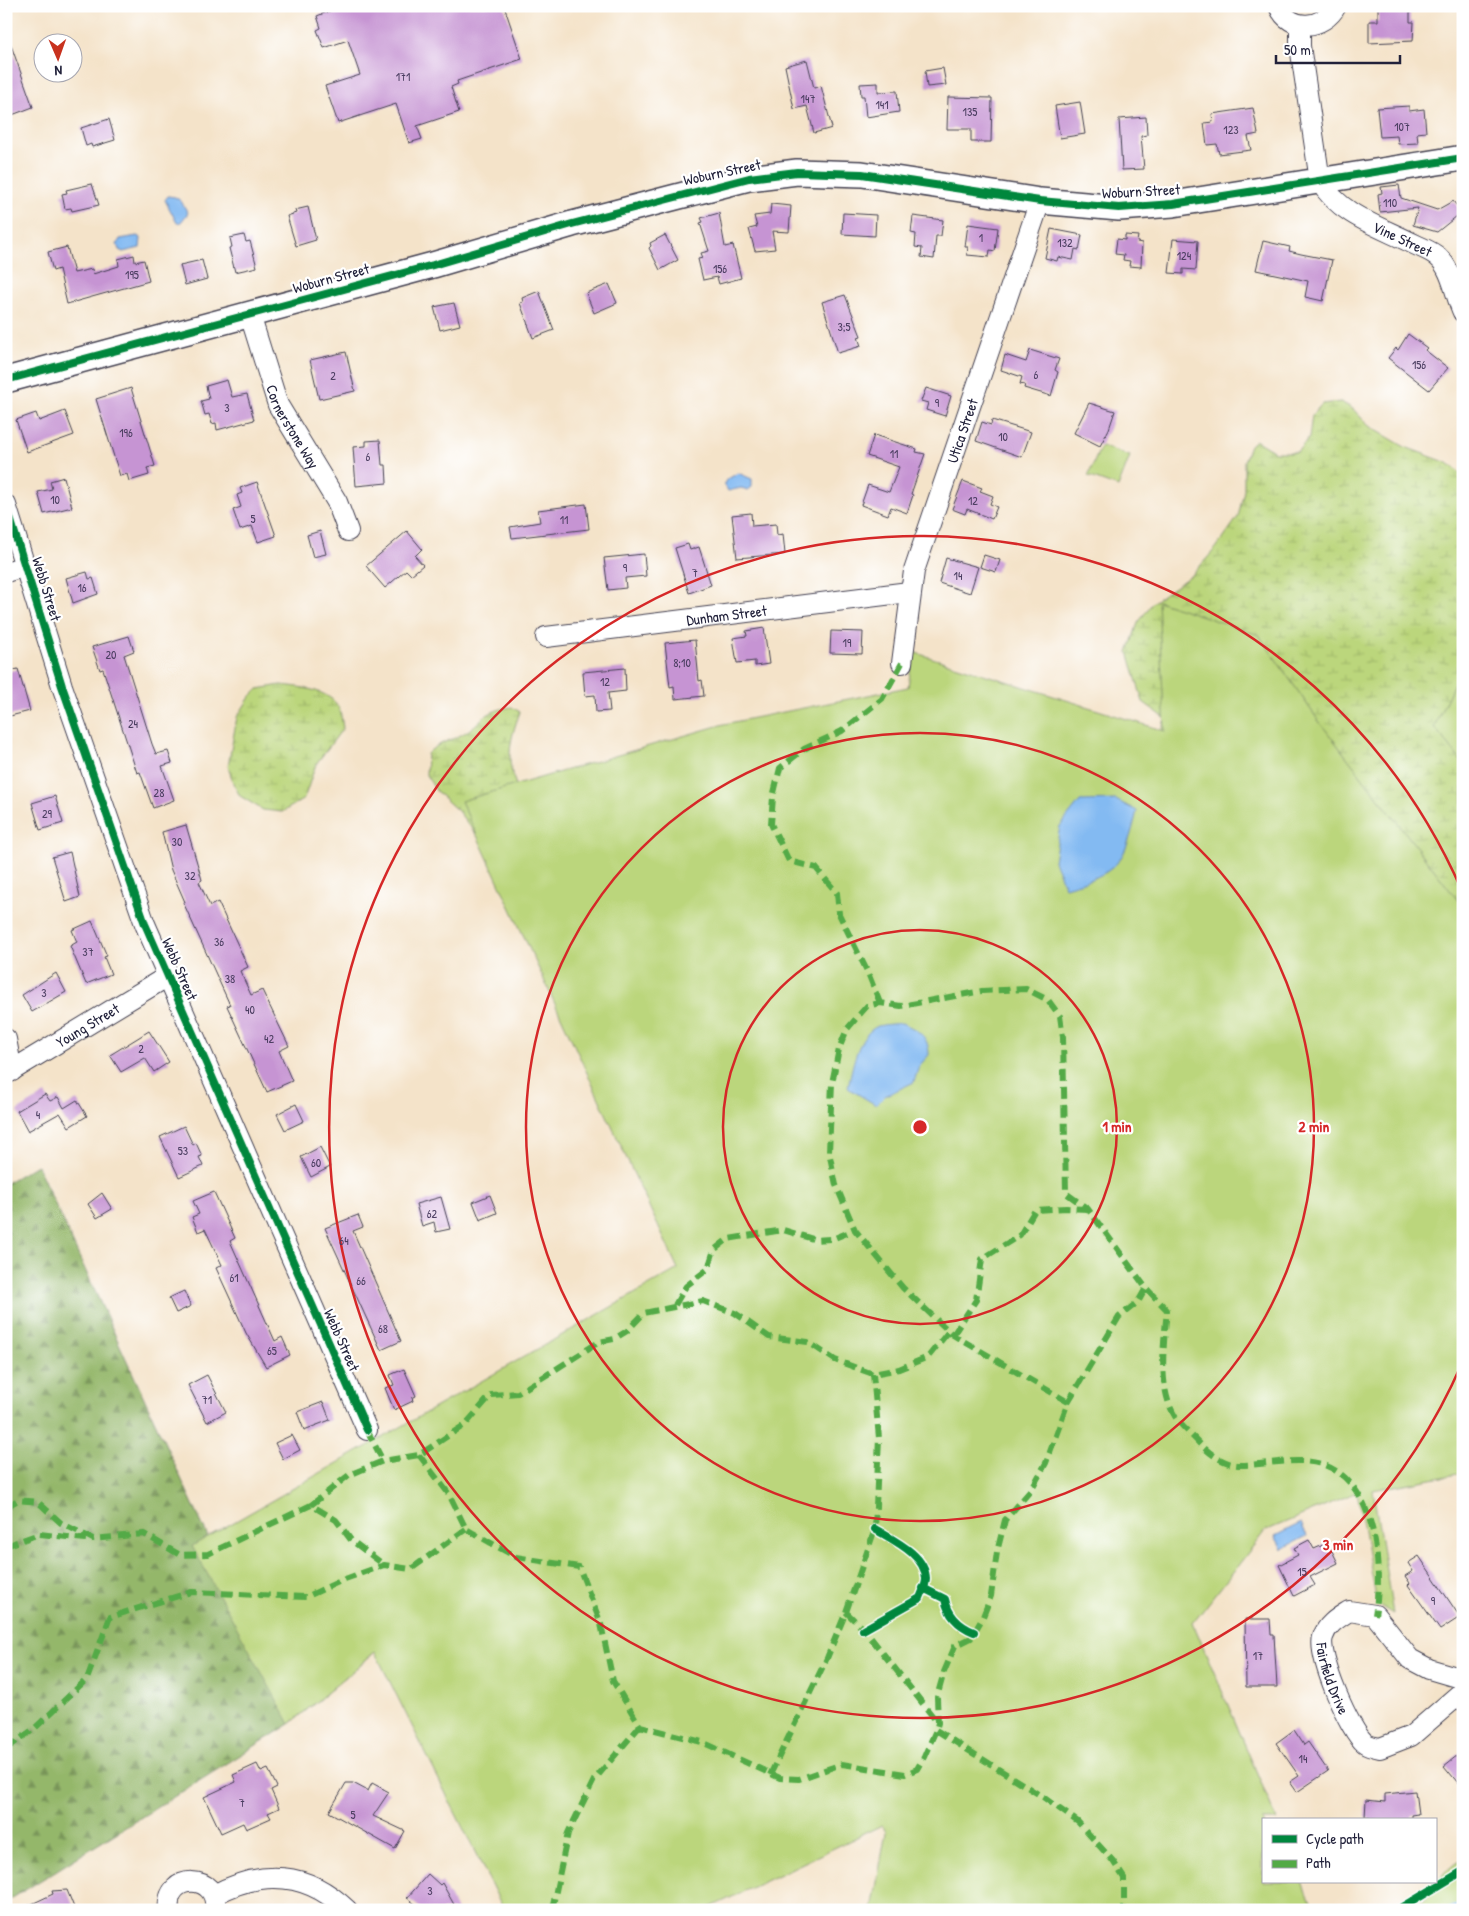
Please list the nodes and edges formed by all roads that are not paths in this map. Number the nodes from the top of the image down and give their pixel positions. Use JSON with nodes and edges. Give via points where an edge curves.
{"nodes":[{"id":1,"x":1279,"y":6,"type":"edge"},
{"id":2,"x":1336,"y":6,"type":"edge"},
{"id":3,"x":1300,"y":25,"type":"junction"},
{"id":4,"x":1463,"y":158,"type":"edge"},
{"id":5,"x":1320,"y":181,"type":"junction"},
{"id":6,"x":1040,"y":201,"type":"junction"},
{"id":7,"x":1463,"y":312,"type":"edge"},
{"id":8,"x":250,"y":314,"type":"junction"},
{"id":9,"x":6,"y":380,"type":"edge"},
{"id":10,"x":6,"y":505,"type":"edge"},
{"id":11,"x":348,"y":531,"type":"dead end"},
{"id":12,"x":16,"y":569,"type":"edge"},
{"id":13,"x":909,"y":592,"type":"junction"},
{"id":14,"x":546,"y":637,"type":"dead end"},
{"id":15,"x":902,"y":663,"type":"dead end"},
{"id":16,"x":168,"y":976,"type":"junction"},
{"id":17,"x":6,"y":1039,"type":"edge"},
{"id":18,"x":9,"y":1073,"type":"edge"},
{"id":19,"x":367,"y":1430,"type":"dead end"},
{"id":20,"x":1463,"y":1679,"type":"edge"},
{"id":21,"x":1463,"y":1691,"type":"edge"},
{"id":22,"x":214,"y":1902,"type":"edge"},
{"id":23,"x":169,"y":1910,"type":"edge"},
{"id":24,"x":347,"y":1910,"type":"edge"}],
"edges":[{"from":1,"to":3,"type":"street","via":[[1286,17]]},
{"from":2,"to":3,"type":"street","via":[[1325,20]]},
{"from":3,"to":5,"type":"street","via":[[1300,46]]},
{"from":4,"to":5,"type":"main road","name":"Woburn Street"},
{"from":5,"to":6,"type":"main road","name":"Woburn Street","via":[[1160,206],[1113,208]]},
{"from":5,"to":7,"type":"street","name":"Vine Street","via":[[1334,200],[1350,212],[1438,256],[1449,269]]},
{"from":6,"to":8,"type":"main road","name":"Woburn Street","via":[[862,174],[797,172],[749,178]]},
{"from":6,"to":13,"type":"street","name":"Utica Street"},
{"from":8,"to":9,"type":"main road","name":"Woburn Street"},
{"from":8,"to":11,"type":"street","name":"Cornerstone Way","via":[[278,404],[337,502]]},
{"from":10,"to":12,"type":"street","name":"Webb Street"},
{"from":12,"to":16,"type":"street","name":"Webb Street","via":[[62,686],[145,924]]},
{"from":13,"to":14,"type":"street","name":"Dunham Street"},
{"from":13,"to":15,"type":"street","name":"Utica Street"},
{"from":16,"to":18,"type":"street","name":"Young Street"},
{"from":16,"to":19,"type":"street","name":"Webb Street"},
{"from":17,"to":18,"type":"street"},
{"from":20,"to":21,"type":"street","name":"Fairfield Drive","via":[[1429,1669],[1410,1658],[1375,1615],[1349,1610],[1331,1622],[1322,1638],[1324,1656],[1350,1726],[1370,1745],[1380,1748],[1411,1736]]},
{"from":22,"to":23,"type":"street","via":[[204,1885],[196,1881],[187,1882],[172,1892]]},
{"from":22,"to":24,"type":"street","via":[[252,1880],[288,1878],[319,1887]]}]}
